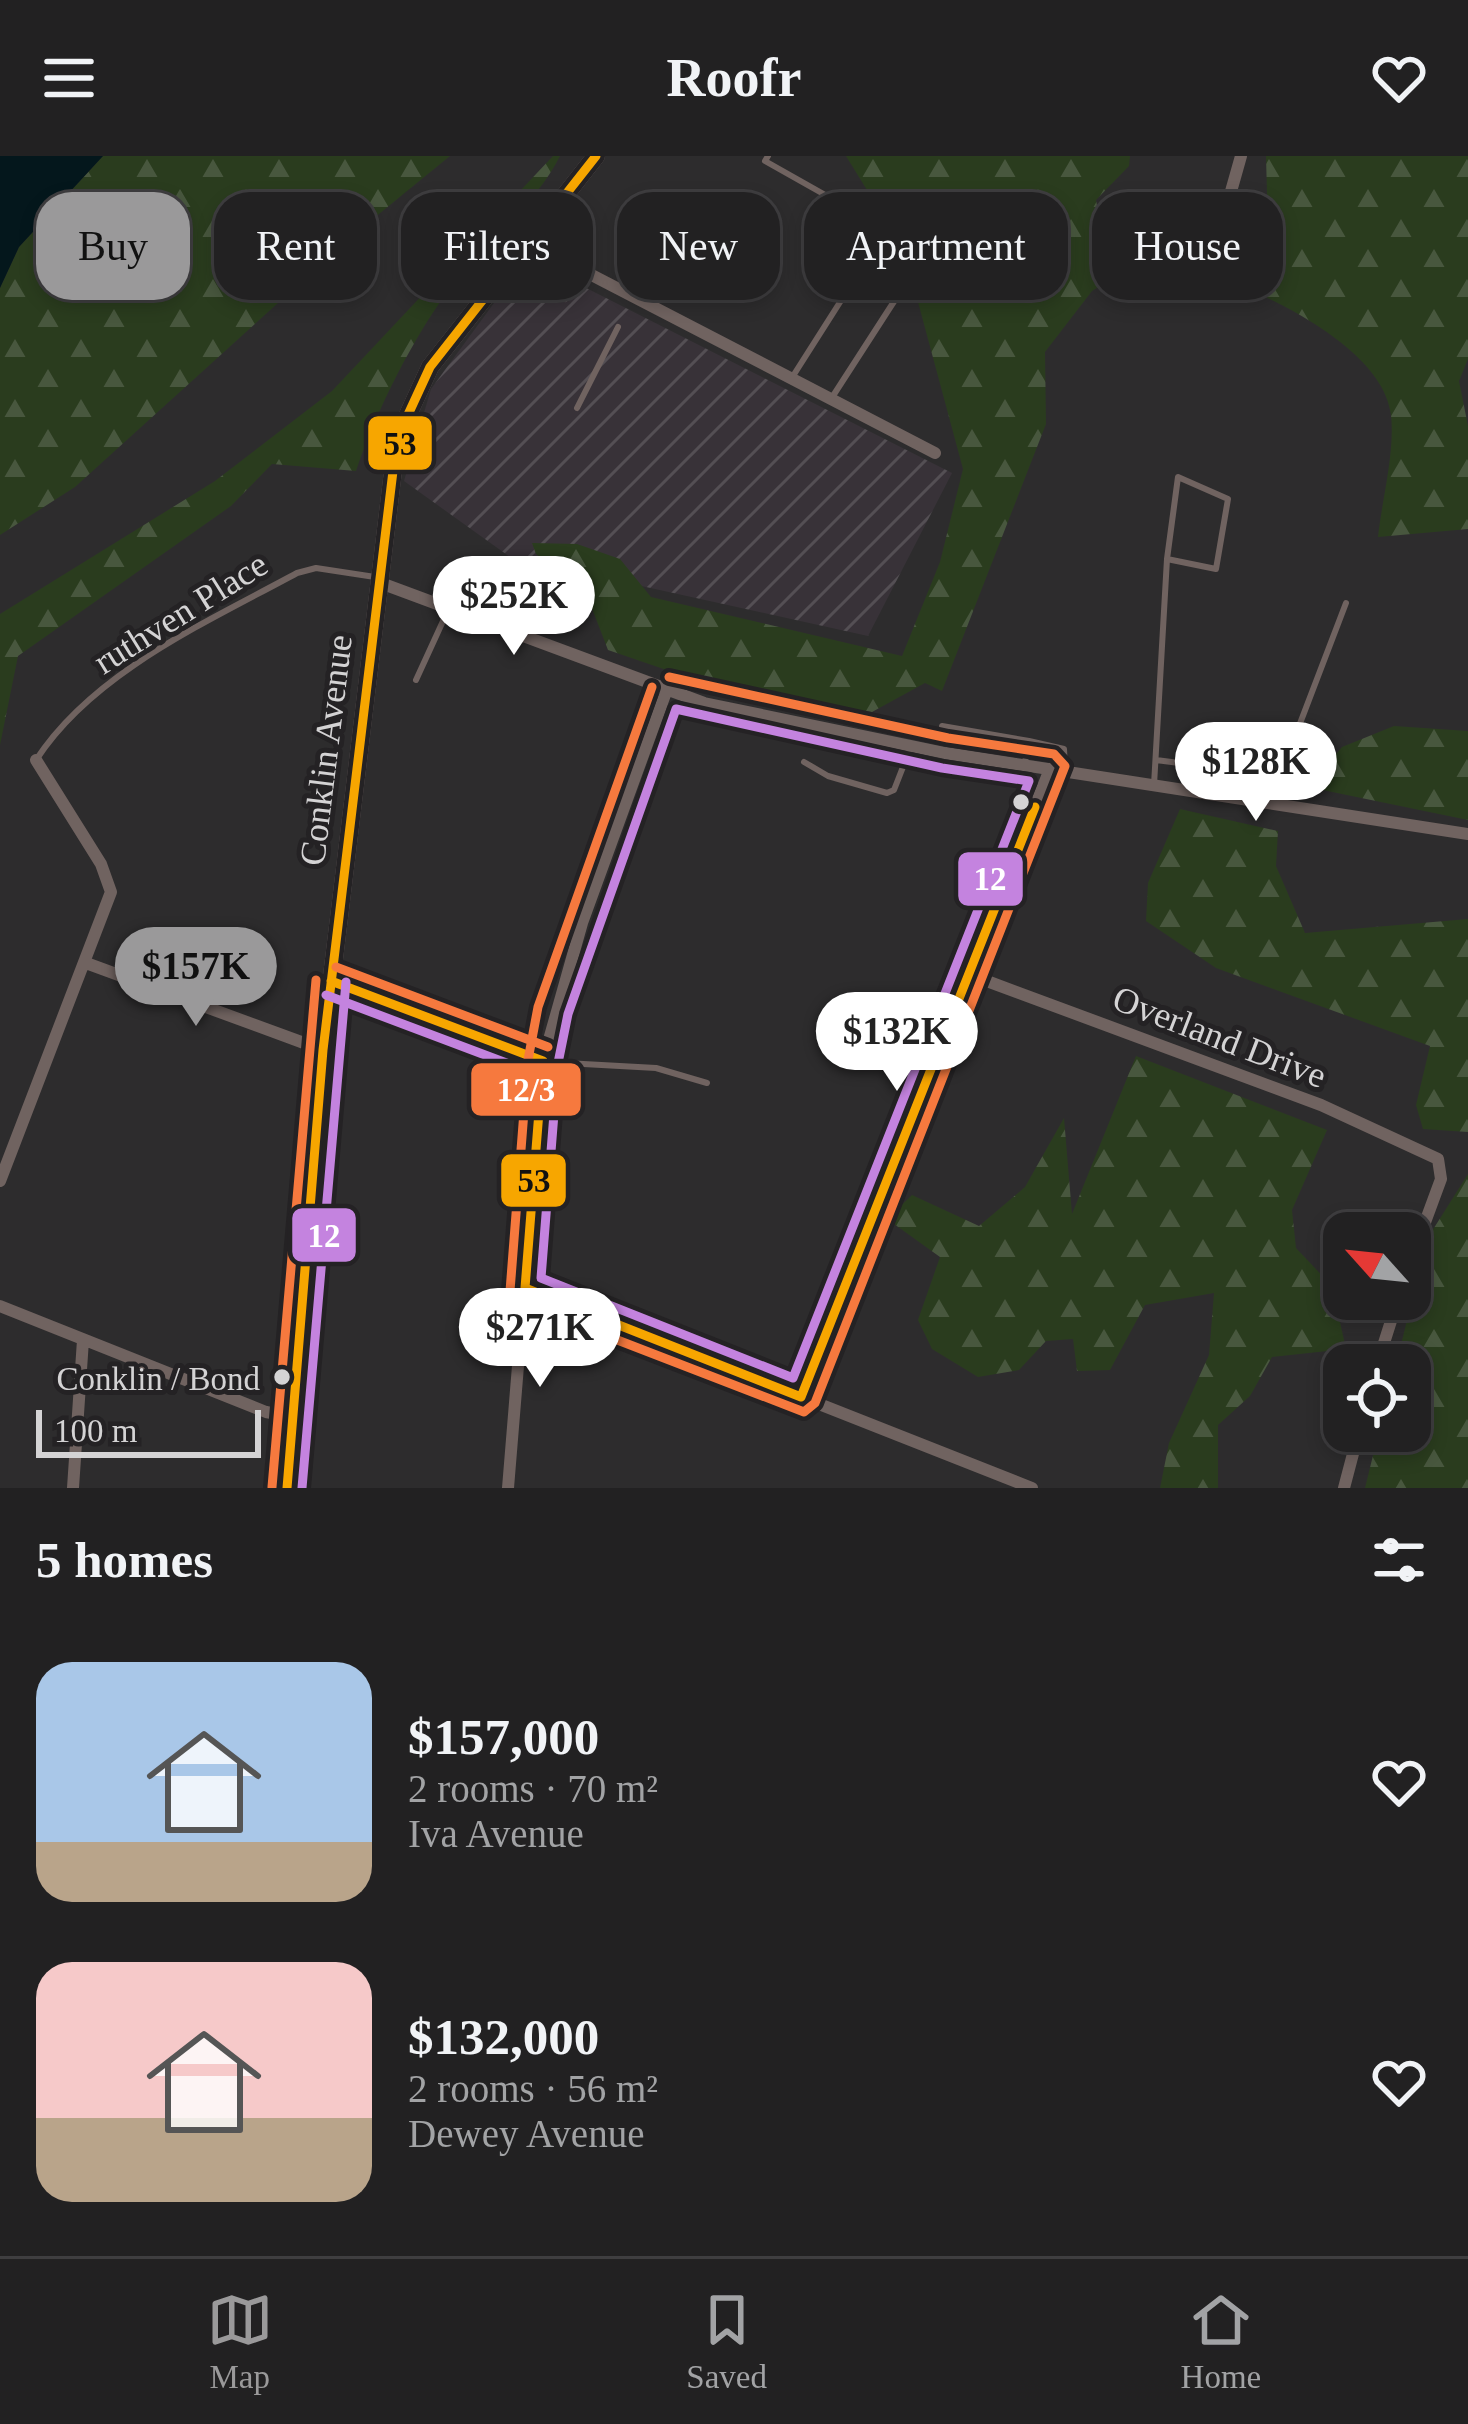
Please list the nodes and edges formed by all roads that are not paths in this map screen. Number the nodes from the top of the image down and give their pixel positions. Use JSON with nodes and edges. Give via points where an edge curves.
{"nodes":[{"id":1,"x":596,"y":156,"type":"edge"},
{"id":2,"x":768,"y":156,"type":"edge"},
{"id":3,"x":1241,"y":156,"type":"edge"},
{"id":4,"x":566,"y":192,"type":"edge"},
{"id":5,"x":820,"y":192,"type":"edge"},
{"id":6,"x":1231,"y":192,"type":"edge"},
{"id":7,"x":593,"y":276,"type":"edge"},
{"id":8,"x":478,"y":300,"type":"edge"},
{"id":9,"x":841,"y":300,"type":"edge"},
{"id":10,"x":895,"y":300,"type":"edge"},
{"id":11,"x":618,"y":327,"type":"dead end"},
{"id":12,"x":791,"y":378,"type":"junction"},
{"id":13,"x":831,"y":399,"type":"junction"},
{"id":14,"x":577,"y":408,"type":"dead end"},
{"id":15,"x":935,"y":453,"type":"dead end"},
{"id":16,"x":1167,"y":559,"type":"junction"},
{"id":17,"x":379,"y":580,"type":"junction"},
{"id":18,"x":1346,"y":603,"type":"dead end"},
{"id":19,"x":449,"y":608,"type":"junction"},
{"id":20,"x":416,"y":680,"type":"dead end"},
{"id":21,"x":666,"y":692,"type":"junction"},
{"id":22,"x":942,"y":726,"type":"dead end"},
{"id":23,"x":1029,"y":741,"type":"junction"},
{"id":24,"x":911,"y":746,"type":"junction"},
{"id":25,"x":36,"y":760,"type":"joint"},
{"id":26,"x":1156,"y":760,"type":"junction"},
{"id":27,"x":804,"y":763,"type":"dead end"},
{"id":28,"x":1024,"y":766,"type":"junction"},
{"id":29,"x":1050,"y":770,"type":"junction"},
{"id":30,"x":1065,"y":772,"type":"junction"},
{"id":31,"x":1280,"y":776,"type":"junction"},
{"id":32,"x":1154,"y":785,"type":"junction"},
{"id":33,"x":1270,"y":802,"type":"junction"},
{"id":34,"x":1468,"y":834,"type":"edge"},
{"id":35,"x":86,"y":963,"type":"junction"},
{"id":36,"x":968,"y":974,"type":"junction"},
{"id":37,"x":331,"y":981,"type":"junction"},
{"id":38,"x":323,"y":1050,"type":"junction"},
{"id":39,"x":543,"y":1061,"type":"junction"},
{"id":40,"x":706,"y":1082,"type":"dead end"},
{"id":41,"x":0,"y":1181,"type":"edge"},
{"id":42,"x":1428,"y":1212,"type":"edge"},
{"id":43,"x":525,"y":1288,"type":"junction"},
{"id":44,"x":0,"y":1306,"type":"edge"},
{"id":45,"x":83,"y":1340,"type":"junction"},
{"id":46,"x":801,"y":1397,"type":"junction"},
{"id":47,"x":293,"y":1417,"type":"junction"},
{"id":48,"x":1353,"y":1452,"type":"edge"},
{"id":49,"x":73,"y":1488,"type":"edge"},
{"id":50,"x":287,"y":1488,"type":"edge"},
{"id":51,"x":508,"y":1488,"type":"edge"},
{"id":52,"x":1032,"y":1488,"type":"edge"},
{"id":53,"x":1344,"y":1488,"type":"edge"}],
"edges":[{"from":1,"to":4,"type":"main road","name":"Conklin Avenue"},
{"from":2,"to":5,"type":"lane"},
{"from":3,"to":6,"type":"street"},
{"from":7,"to":12,"type":"street"},
{"from":8,"to":17,"type":"main road","name":"Conklin Avenue","via":[[414,397],[393,470]]},
{"from":9,"to":12,"type":"lane"},
{"from":10,"to":13,"type":"lane"},
{"from":11,"to":14,"type":"lane"},
{"from":12,"to":13,"type":"street"},
{"from":13,"to":15,"type":"street"},
{"from":16,"to":16,"type":"lane","via":[[1178,478],[1228,499],[1216,569]]},
{"from":16,"to":26,"type":"lane"},
{"from":17,"to":19,"type":"street"},
{"from":17,"to":25,"type":"lane","name":"ruthven Place","via":[[316,568],[282,581],[130,670],[61,722]]},
{"from":17,"to":37,"type":"main road","name":"Conklin Avenue"},
{"from":18,"to":31,"type":"lane"},
{"from":19,"to":20,"type":"lane"},
{"from":19,"to":21,"type":"street"},
{"from":21,"to":24,"type":"street"},
{"from":21,"to":39,"type":"street","via":[[575,945]]},
{"from":22,"to":23,"type":"lane"},
{"from":23,"to":28,"type":"lane"},
{"from":23,"to":30,"type":"lane","via":[[1064,749]]},
{"from":24,"to":27,"type":"lane","via":[[887,793]]},
{"from":24,"to":28,"type":"street"},
{"from":25,"to":35,"type":"street","via":[[111,892]]},
{"from":26,"to":31,"type":"lane"},
{"from":26,"to":32,"type":"lane"},
{"from":28,"to":29,"type":"street"},
{"from":29,"to":30,"type":"street"},
{"from":29,"to":36,"type":"street"},
{"from":30,"to":32,"type":"street"},
{"from":31,"to":33,"type":"lane"},
{"from":32,"to":33,"type":"street"},
{"from":33,"to":34,"type":"street"},
{"from":35,"to":38,"type":"street"},
{"from":35,"to":41,"type":"street"},
{"from":36,"to":42,"type":"street","name":"Overland Drive","via":[[1426,1152],[1443,1167]]},
{"from":36,"to":46,"type":"street"},
{"from":37,"to":38,"type":"main road","name":"Conklin Avenue"},
{"from":37,"to":39,"type":"street"},
{"from":38,"to":47,"type":"main road","name":"Conklin Avenue"},
{"from":39,"to":40,"type":"lane","via":[[656,1068]]},
{"from":39,"to":43,"type":"street"},
{"from":43,"to":46,"type":"street"},
{"from":43,"to":51,"type":"street"},
{"from":44,"to":45,"type":"street"},
{"from":45,"to":47,"type":"street"},
{"from":45,"to":49,"type":"street"},
{"from":46,"to":52,"type":"street"},
{"from":47,"to":50,"type":"main road","name":"Conklin Avenue"},
{"from":48,"to":53,"type":"street"}]}
